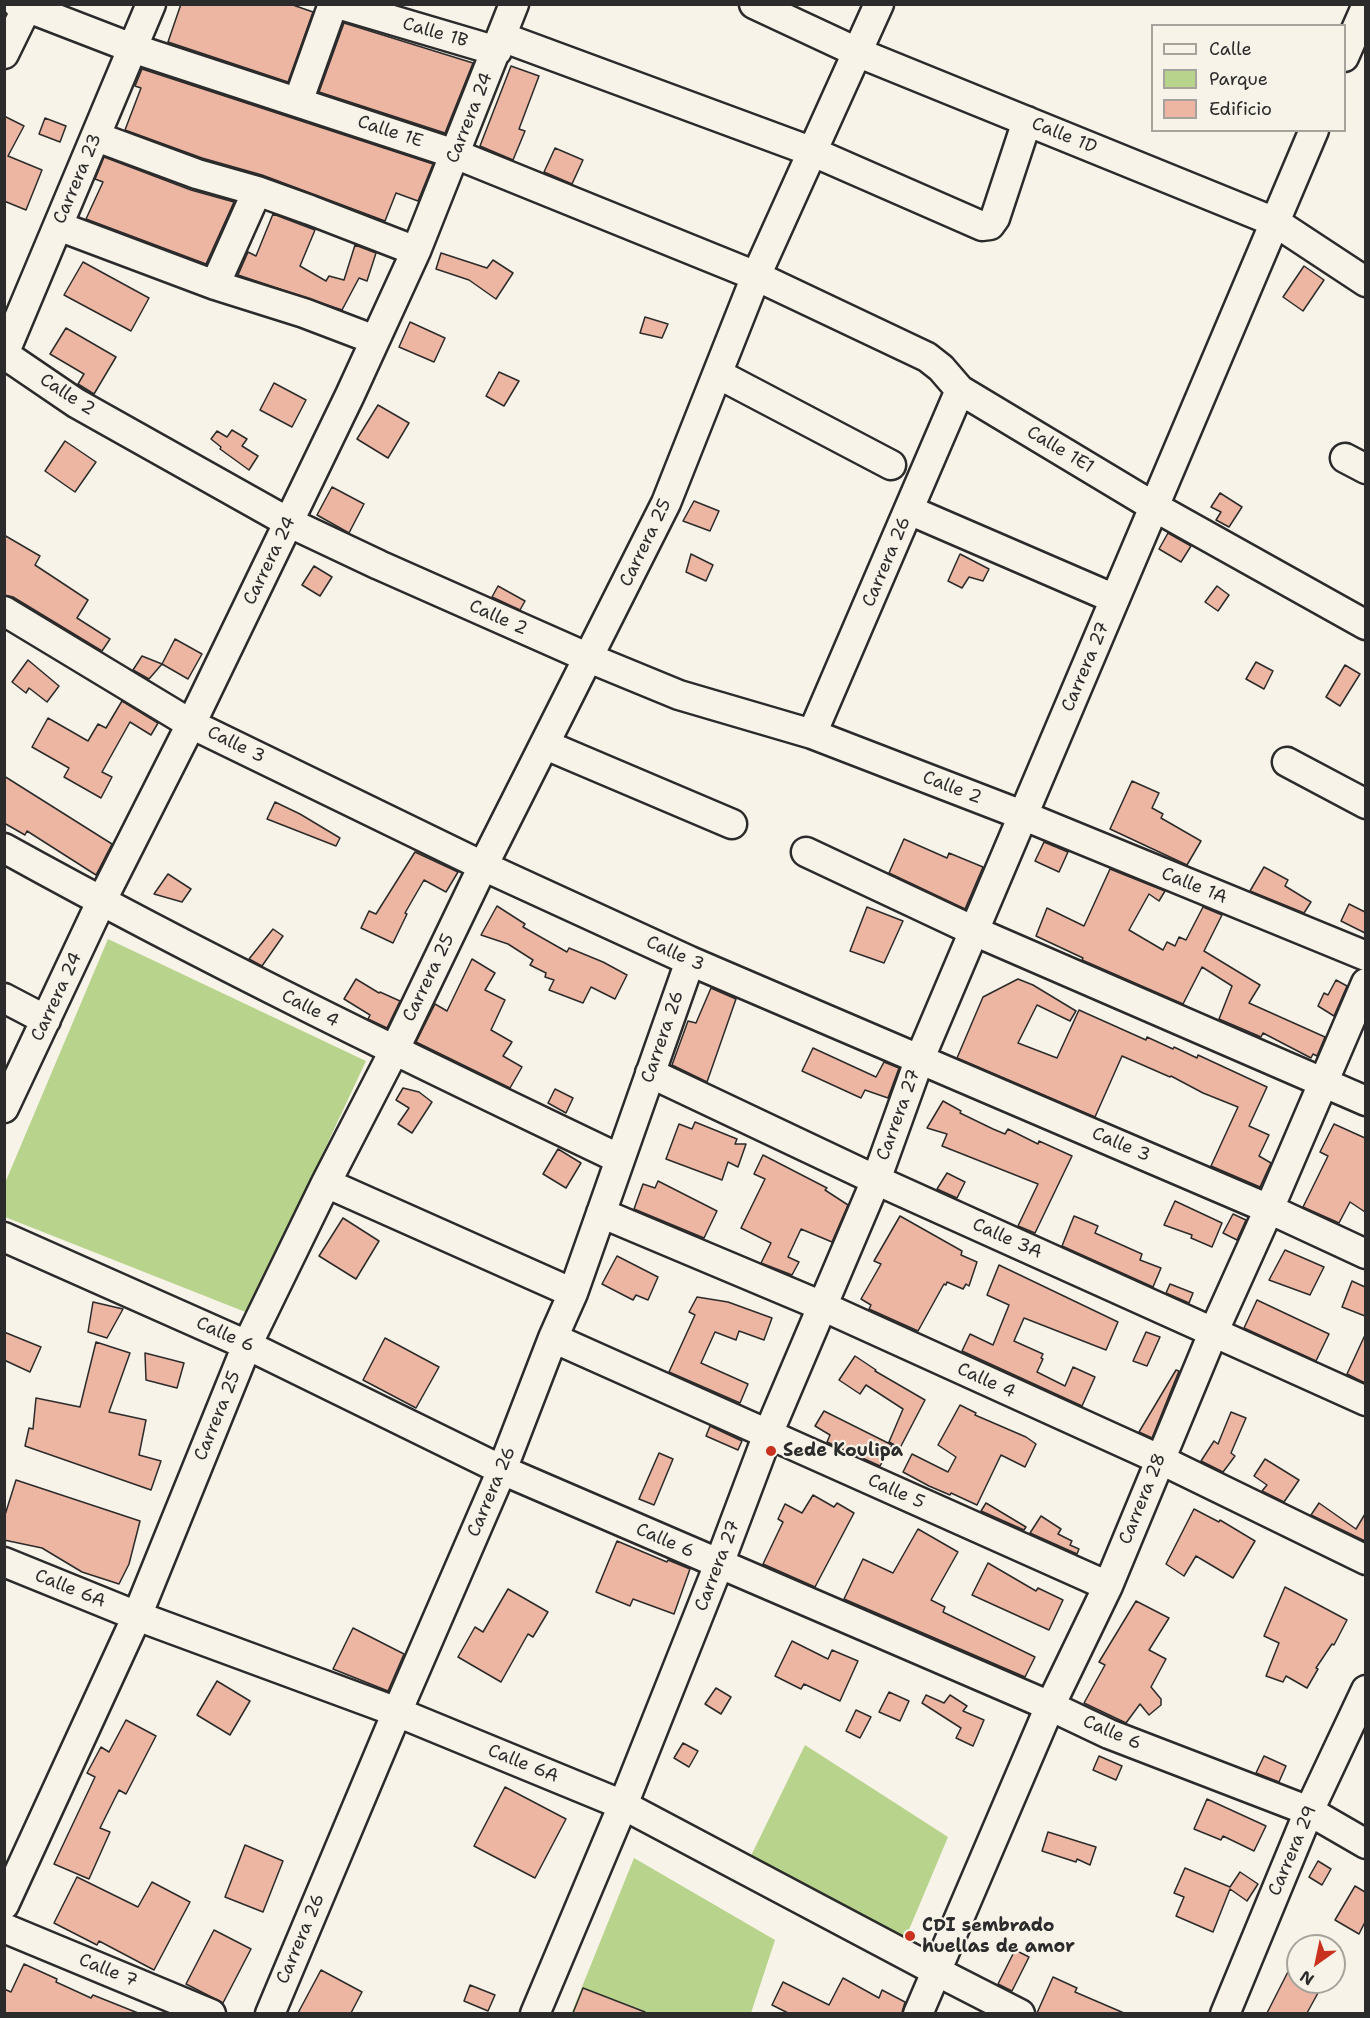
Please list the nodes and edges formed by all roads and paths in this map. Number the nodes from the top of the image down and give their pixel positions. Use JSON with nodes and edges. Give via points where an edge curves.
{"nodes":[{"id":1,"x":151,"y":4,"type":"edge"},
{"id":2,"x":333,"y":4,"type":"edge"},
{"id":3,"x":338,"y":4,"type":"edge"},
{"id":4,"x":514,"y":4,"type":"edge"},
{"id":5,"x":754,"y":4,"type":"edge"},
{"id":6,"x":879,"y":4,"type":"edge"},
{"id":7,"x":22,"y":7,"type":"edge"},
{"id":8,"x":1365,"y":7,"type":"edge"},
{"id":9,"x":499,"y":44,"type":"junction"},
{"id":10,"x":132,"y":48,"type":"junction"},
{"id":11,"x":1346,"y":52,"type":"edge"},
{"id":12,"x":858,"y":53,"type":"junction"},
{"id":13,"x":4,"y":54,"type":"edge"},
{"id":14,"x":298,"y":102,"type":"junction"},
{"id":15,"x":1027,"y":121,"type":"junction"},
{"id":16,"x":1313,"y":132,"type":"edge"},
{"id":17,"x":97,"y":137,"type":"junction"},
{"id":18,"x":813,"y":152,"type":"junction"},
{"id":19,"x":455,"y":154,"type":"junction"},
{"id":20,"x":257,"y":191,"type":"junction"},
{"id":21,"x":1275,"y":222,"type":"junction"},
{"id":22,"x":58,"y":226,"type":"junction"},
{"id":23,"x":416,"y":251,"type":"junction"},
{"id":24,"x":756,"y":276,"type":"junction"},
{"id":25,"x":1365,"y":282,"type":"edge"},
{"id":26,"x":215,"y":285,"type":"junction"},
{"id":27,"x":375,"y":340,"type":"junction"},
{"id":28,"x":5,"y":354,"type":"edge"},
{"id":29,"x":718,"y":374,"type":"junction"},
{"id":30,"x":960,"y":390,"type":"junction"},
{"id":31,"x":891,"y":465,"type":"dead end"},
{"id":32,"x":1153,"y":506,"type":"junction"},
{"id":33,"x":909,"y":510,"type":"junction"},
{"id":34,"x":288,"y":522,"type":"junction"},
{"id":35,"x":1115,"y":599,"type":"junction"},
{"id":36,"x":4,"y":611,"type":"edge"},
{"id":37,"x":1365,"y":625,"type":"edge"},
{"id":38,"x":589,"y":658,"type":"junction"},
{"id":39,"x":191,"y":724,"type":"junction"},
{"id":40,"x":812,"y":734,"type":"junction"},
{"id":41,"x":546,"y":745,"type":"junction"},
{"id":42,"x":1287,"y":762,"type":"dead end"},
{"id":43,"x":1365,"y":804,"type":"edge"},
{"id":44,"x":1022,"y":815,"type":"junction"},
{"id":45,"x":732,"y":824,"type":"dead end"},
{"id":46,"x":4,"y":848,"type":"edge"},
{"id":47,"x":806,"y":852,"type":"dead end"},
{"id":48,"x":483,"y":867,"type":"junction"},
{"id":49,"x":100,"y":902,"type":"junction"},
{"id":50,"x":974,"y":931,"type":"junction"},
{"id":51,"x":1365,"y":956,"type":"edge"},
{"id":52,"x":690,"y":961,"type":"junction"},
{"id":53,"x":1365,"y":983,"type":"edge"},
{"id":54,"x":4,"y":998,"type":"edge"},
{"id":55,"x":46,"y":1020,"type":"junction"},
{"id":56,"x":394,"y":1052,"type":"junction"},
{"id":57,"x":920,"y":1058,"type":"junction"},
{"id":58,"x":650,"y":1073,"type":"junction"},
{"id":59,"x":1323,"y":1081,"type":"junction"},
{"id":60,"x":1365,"y":1101,"type":"edge"},
{"id":61,"x":4,"y":1108,"type":"edge"},
{"id":62,"x":620,"y":1159,"type":"junction"},
{"id":63,"x":876,"y":1180,"type":"junction"},
{"id":64,"x":326,"y":1183,"type":"junction"},
{"id":65,"x":1269,"y":1209,"type":"junction"},
{"id":66,"x":601,"y":1213,"type":"junction"},
{"id":67,"x":4,"y":1237,"type":"edge"},
{"id":68,"x":1365,"y":1254,"type":"edge"},
{"id":69,"x":573,"y":1293,"type":"junction"},
{"id":70,"x":822,"y":1306,"type":"junction"},
{"id":71,"x":1213,"y":1333,"type":"junction"},
{"id":72,"x":553,"y":1338,"type":"junction"},
{"id":73,"x":247,"y":1345,"type":"junction"},
{"id":74,"x":1365,"y":1401,"type":"edge"},
{"id":75,"x":768,"y":1434,"type":"junction"},
{"id":76,"x":1159,"y":1459,"type":"junction"},
{"id":77,"x":502,"y":1470,"type":"junction"},
{"id":78,"x":1365,"y":1560,"type":"edge"},
{"id":79,"x":4,"y":1562,"type":"edge"},
{"id":80,"x":719,"y":1564,"type":"junction"},
{"id":81,"x":1108,"y":1586,"type":"junction"},
{"id":82,"x":137,"y":1616,"type":"junction"},
{"id":83,"x":1365,"y":1690,"type":"edge"},
{"id":84,"x":1050,"y":1706,"type":"junction"},
{"id":85,"x":397,"y":1712,"type":"junction"},
{"id":86,"x":623,"y":1805,"type":"junction"},
{"id":87,"x":1310,"y":1811,"type":"junction"},
{"id":88,"x":1365,"y":1844,"type":"edge"},
{"id":89,"x":4,"y":1905,"type":"edge"},
{"id":90,"x":4,"y":1928,"type":"edge"},
{"id":91,"x":936,"y":1971,"type":"junction"},
{"id":92,"x":211,"y":2013,"type":"edge"},
{"id":93,"x":270,"y":2013,"type":"edge"},
{"id":94,"x":535,"y":2013,"type":"edge"},
{"id":95,"x":918,"y":2013,"type":"edge"},
{"id":96,"x":1020,"y":2013,"type":"edge"},
{"id":97,"x":1225,"y":2013,"type":"edge"}],
"edges":[{"from":1,"to":10,"type":"street","name":"Carrera 23"},
{"from":2,"to":14,"type":"street"},
{"from":3,"to":9,"type":"street","name":"Calle 1B"},
{"from":4,"to":9,"type":"street","name":"Carrera 24"},
{"from":5,"to":12,"type":"street","name":"Calle 1D"},
{"from":6,"to":12,"type":"street","name":"Carrera 25"},
{"from":7,"to":10,"type":"street","name":"Calle 1E"},
{"from":7,"to":13,"type":"street"},
{"from":8,"to":11,"type":"street"},
{"from":9,"to":18,"type":"street","name":"Calle 1B"},
{"from":9,"to":19,"type":"street","name":"Carrera 24"},
{"from":10,"to":14,"type":"street","name":"Calle 1E"},
{"from":10,"to":17,"type":"street","name":"Carrera 23"},
{"from":12,"to":15,"type":"street","name":"Calle 1D"},
{"from":12,"to":18,"type":"street","name":"Carrera 25"},
{"from":14,"to":19,"type":"street","name":"Calle 1E"},
{"from":15,"to":18,"type":"street","name":"Calle 1B","via":[[995,218],[986,226]]},
{"from":15,"to":21,"type":"street","name":"Calle 1D"},
{"from":16,"to":21,"type":"street","name":"Carrera 27"},
{"from":17,"to":20,"type":"street","via":[[197,174]]},
{"from":17,"to":22,"type":"street","name":"Carrera 23"},
{"from":18,"to":24,"type":"street","name":"Carrera 25"},
{"from":19,"to":23,"type":"street","name":"Carrera 24"},
{"from":19,"to":24,"type":"street","name":"Calle 1E"},
{"from":20,"to":23,"type":"street"},
{"from":20,"to":26,"type":"street"},
{"from":21,"to":25,"type":"street","name":"Calle 1D"},
{"from":21,"to":32,"type":"street","name":"Carrera 27"},
{"from":22,"to":26,"type":"street"},
{"from":22,"to":28,"type":"street","name":"Carrera 23"},
{"from":23,"to":27,"type":"street","name":"Carrera 24"},
{"from":24,"to":29,"type":"street","name":"Carrera 25"},
{"from":24,"to":30,"type":"street","name":"Calle 1E1","via":[[927,357]]},
{"from":26,"to":27,"type":"street"},
{"from":27,"to":34,"type":"street","name":"Carrera 24"},
{"from":28,"to":34,"type":"street","name":"Calle 2","via":[[76,403]]},
{"from":29,"to":31,"type":"street"},
{"from":29,"to":38,"type":"street","name":"Carrera 25","via":[[666,503]]},
{"from":30,"to":32,"type":"street","name":"Calle 1E1"},
{"from":30,"to":33,"type":"street","name":"Carrera 26"},
{"from":32,"to":35,"type":"street","name":"Carrera 27"},
{"from":32,"to":37,"type":"street","name":"Calle 1E1"},
{"from":33,"to":35,"type":"street"},
{"from":33,"to":40,"type":"street","name":"Carrera 26"},
{"from":34,"to":38,"type":"street","name":"Calle 2"},
{"from":34,"to":39,"type":"street","name":"Carrera 24"},
{"from":35,"to":44,"type":"street","name":"Carrera 27"},
{"from":36,"to":39,"type":"street","name":"Calle 3"},
{"from":38,"to":40,"type":"street","name":"Calle 2","via":[[679,695]]},
{"from":38,"to":41,"type":"street","name":"Carrera 25"},
{"from":39,"to":48,"type":"street","name":"Calle 3"},
{"from":39,"to":49,"type":"street","name":"Carrera 24"},
{"from":40,"to":44,"type":"street","name":"Calle 2"},
{"from":41,"to":45,"type":"street"},
{"from":41,"to":48,"type":"street","name":"Carrera 25"},
{"from":42,"to":43,"type":"street"},
{"from":44,"to":50,"type":"street","name":"Carrera 27"},
{"from":44,"to":51,"type":"street","name":"Calle 1A"},
{"from":46,"to":49,"type":"street","name":"Calle 4"},
{"from":47,"to":50,"type":"street"},
{"from":48,"to":52,"type":"street","name":"Calle 3"},
{"from":48,"to":56,"type":"street","name":"Carrera 25"},
{"from":49,"to":55,"type":"street","name":"Carrera 24"},
{"from":49,"to":56,"type":"street","name":"Calle 4"},
{"from":50,"to":57,"type":"street","name":"Carrera 27"},
{"from":50,"to":59,"type":"street"},
{"from":52,"to":57,"type":"street","name":"Calle 3"},
{"from":52,"to":58,"type":"street","name":"Carrera 26"},
{"from":53,"to":59,"type":"street","name":"Carrera 28"},
{"from":54,"to":55,"type":"street"},
{"from":55,"to":61,"type":"street","name":"Carrera 24"},
{"from":56,"to":62,"type":"street","name":"Calle 4"},
{"from":56,"to":64,"type":"street","name":"Carrera 25"},
{"from":57,"to":63,"type":"street","name":"Carrera 27"},
{"from":57,"to":65,"type":"street","name":"Calle 3"},
{"from":58,"to":62,"type":"street","name":"Carrera 26"},
{"from":58,"to":63,"type":"street","name":"Calle 3A"},
{"from":59,"to":60,"type":"street"},
{"from":59,"to":65,"type":"street","name":"Carrera 28"},
{"from":62,"to":66,"type":"street","name":"Carrera 26"},
{"from":63,"to":70,"type":"street","name":"Carrera 27"},
{"from":63,"to":71,"type":"street","name":"Calle 3A"},
{"from":64,"to":69,"type":"street"},
{"from":64,"to":73,"type":"street","name":"Carrera 25"},
{"from":65,"to":68,"type":"street","name":"Calle 3"},
{"from":65,"to":71,"type":"street","name":"Carrera 28"},
{"from":66,"to":69,"type":"street","name":"Carrera 26"},
{"from":66,"to":70,"type":"street","name":"Calle 4"},
{"from":67,"to":73,"type":"street","name":"Calle 6"},
{"from":69,"to":72,"type":"street","name":"Carrera 26"},
{"from":70,"to":75,"type":"street","name":"Carrera 27"},
{"from":70,"to":76,"type":"street","name":"Calle 4"},
{"from":71,"to":74,"type":"street","name":"Calle 3A"},
{"from":71,"to":76,"type":"street","name":"Carrera 28"},
{"from":72,"to":75,"type":"street","name":"Calle 5"},
{"from":72,"to":77,"type":"street","name":"Carrera 26"},
{"from":73,"to":77,"type":"street","name":"Calle 6"},
{"from":73,"to":82,"type":"street","name":"Carrera 25"},
{"from":75,"to":80,"type":"street","name":"Carrera 27"},
{"from":75,"to":81,"type":"street","name":"Calle 5"},
{"from":76,"to":78,"type":"street","name":"Calle 4"},
{"from":76,"to":81,"type":"street","name":"Carrera 28"},
{"from":77,"to":80,"type":"street","name":"Calle 6"},
{"from":77,"to":85,"type":"street","name":"Carrera 26"},
{"from":79,"to":82,"type":"street","name":"Calle 6A"},
{"from":80,"to":84,"type":"street","name":"Calle 6"},
{"from":80,"to":86,"type":"street","name":"Carrera 27"},
{"from":81,"to":84,"type":"street","name":"Carrera 28"},
{"from":82,"to":85,"type":"street","name":"Calle 6A"},
{"from":82,"to":89,"type":"street","name":"Carrera 25"},
{"from":83,"to":87,"type":"street","name":"Carrera 29"},
{"from":84,"to":87,"type":"street","name":"Calle 6","via":[[1109,1734]]},
{"from":84,"to":91,"type":"street","name":"Carrera 28"},
{"from":85,"to":86,"type":"street","name":"Calle 6A"},
{"from":85,"to":93,"type":"street","name":"Carrera 26"},
{"from":86,"to":91,"type":"street","name":"Calle 6A"},
{"from":86,"to":94,"type":"street","name":"Carrera 27"},
{"from":87,"to":88,"type":"street","name":"Calle 6"},
{"from":87,"to":97,"type":"street","name":"Carrera 29"},
{"from":90,"to":92,"type":"street","name":"Calle 7"},
{"from":91,"to":95,"type":"street","name":"Carrera 28"},
{"from":91,"to":96,"type":"street","name":"Calle 6A"}]}
